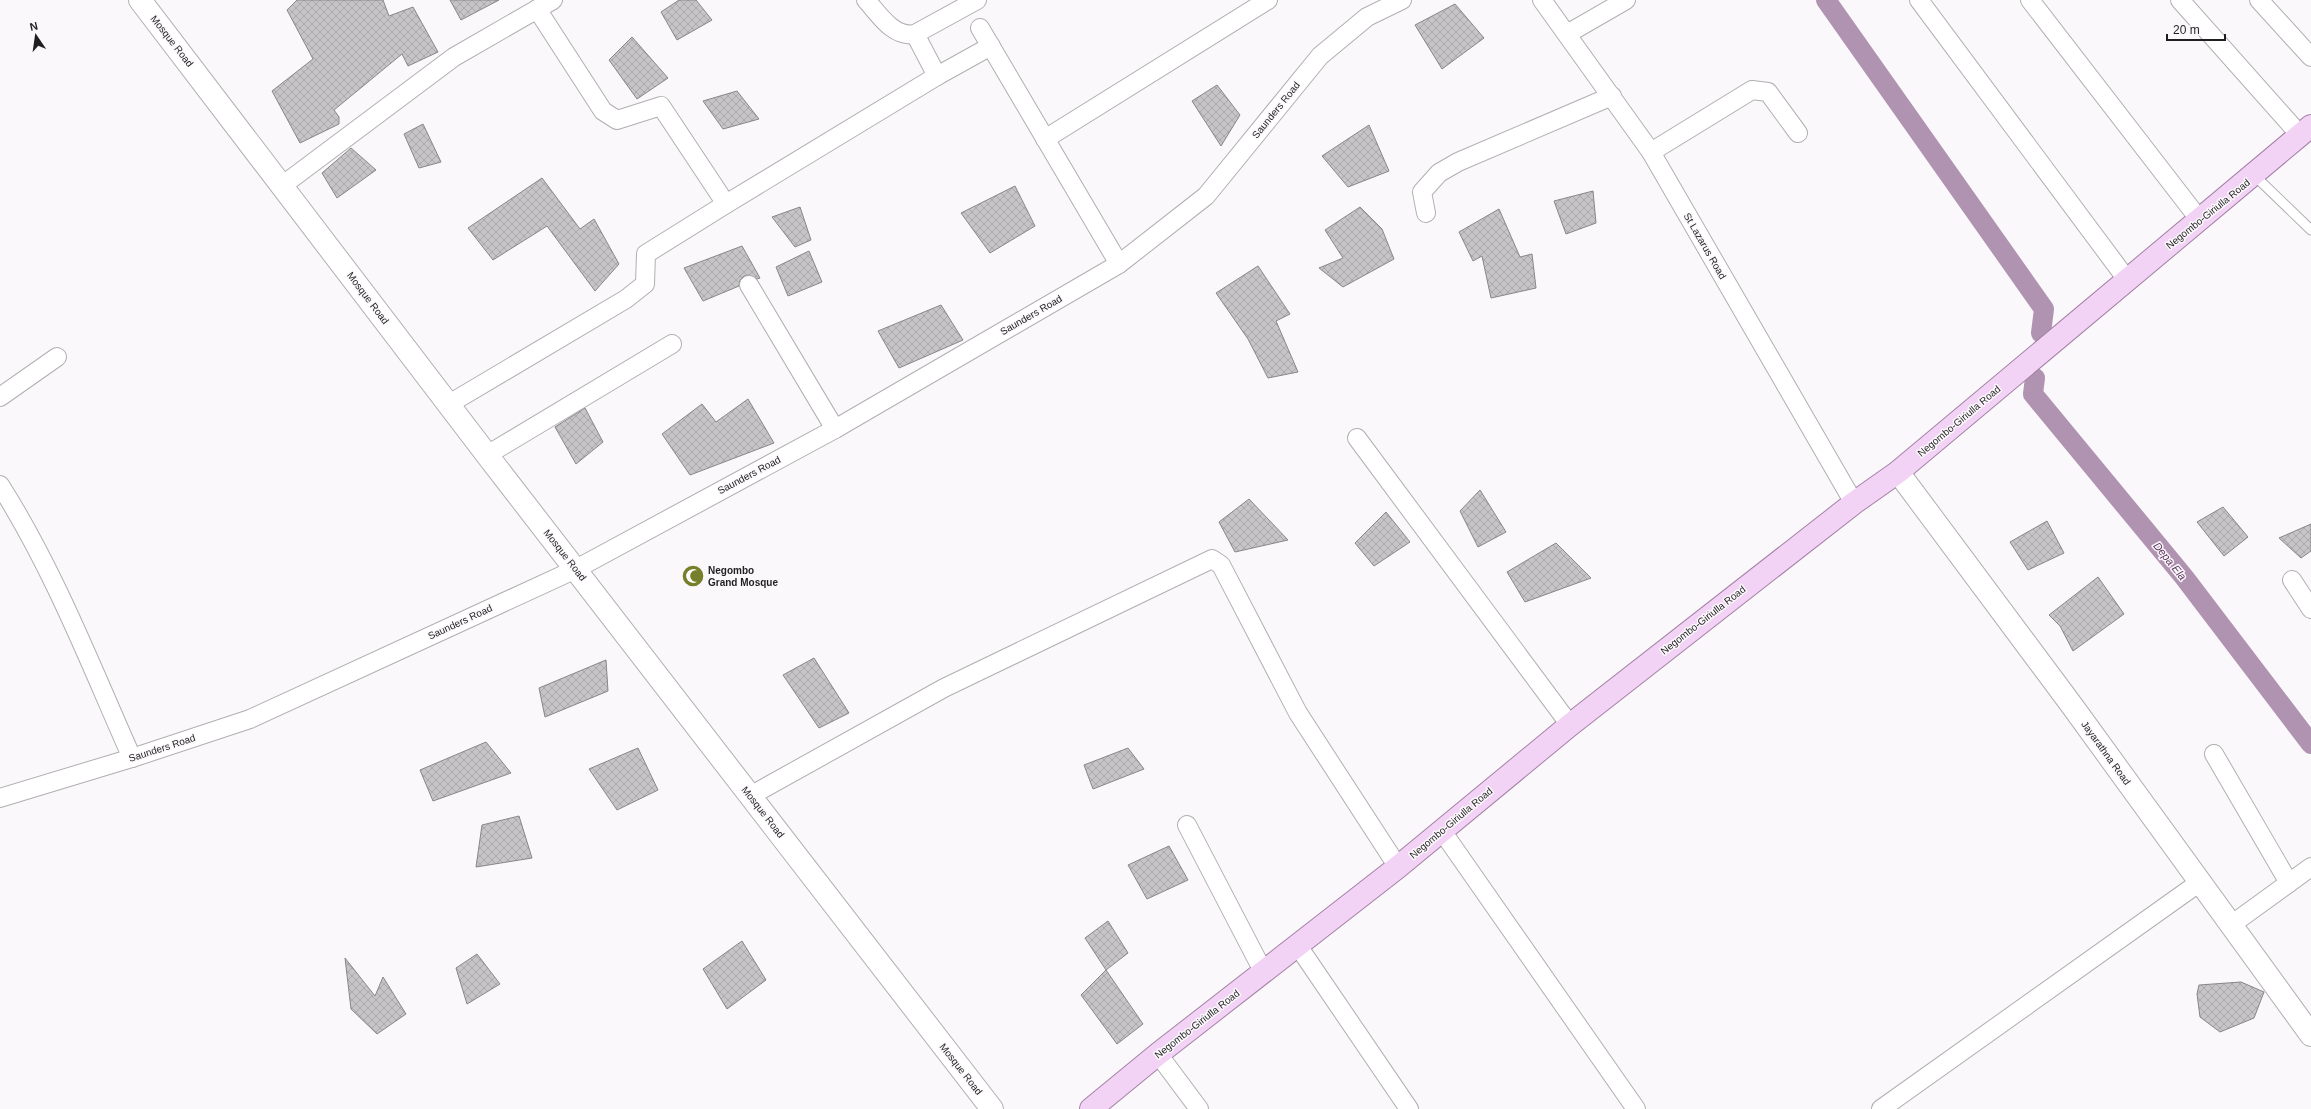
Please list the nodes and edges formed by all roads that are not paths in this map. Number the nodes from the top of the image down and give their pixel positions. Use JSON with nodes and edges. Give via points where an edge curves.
{"nodes":[{"id":1,"x":140,"y":0,"type":"edge"},
{"id":2,"x":553,"y":0,"type":"edge"},
{"id":3,"x":866,"y":0,"type":"edge"},
{"id":4,"x":977,"y":0,"type":"edge"},
{"id":5,"x":1268,"y":0,"type":"edge"},
{"id":6,"x":1402,"y":0,"type":"edge"},
{"id":7,"x":1542,"y":0,"type":"edge"},
{"id":8,"x":1626,"y":0,"type":"edge"},
{"id":9,"x":1919,"y":0,"type":"edge"},
{"id":10,"x":2030,"y":0,"type":"edge"},
{"id":11,"x":2180,"y":0,"type":"edge"},
{"id":12,"x":2259,"y":0,"type":"edge"},
{"id":13,"x":536,"y":9,"type":"junction"},
{"id":14,"x":980,"y":28,"type":"dead end"},
{"id":15,"x":915,"y":34,"type":"junction"},
{"id":16,"x":1567,"y":34,"type":"junction"},
{"id":17,"x":991,"y":46,"type":"junction"},
{"id":18,"x":2311,"y":57,"type":"edge"},
{"id":19,"x":937,"y":76,"type":"junction"},
{"id":20,"x":1612,"y":96,"type":"junction"},
{"id":21,"x":2305,"y":130,"type":"edge"},
{"id":22,"x":1798,"y":133,"type":"dead end"},
{"id":23,"x":1045,"y":139,"type":"junction"},
{"id":24,"x":1651,"y":152,"type":"junction"},
{"id":25,"x":2254,"y":175,"type":"junction"},
{"id":26,"x":283,"y":185,"type":"junction"},
{"id":27,"x":726,"y":204,"type":"junction"},
{"id":28,"x":1426,"y":213,"type":"dead end"},
{"id":29,"x":2199,"y":219,"type":"junction"},
{"id":30,"x":2311,"y":230,"type":"edge"},
{"id":31,"x":1119,"y":264,"type":"junction"},
{"id":32,"x":2128,"y":280,"type":"junction"},
{"id":33,"x":749,"y":285,"type":"dead end"},
{"id":34,"x":672,"y":344,"type":"dead end"},
{"id":35,"x":57,"y":357,"type":"dead end"},
{"id":36,"x":0,"y":397,"type":"edge"},
{"id":37,"x":449,"y":404,"type":"junction"},
{"id":38,"x":836,"y":429,"type":"junction"},
{"id":39,"x":1357,"y":438,"type":"dead end"},
{"id":40,"x":487,"y":455,"type":"junction"},
{"id":41,"x":1898,"y":472,"type":"junction"},
{"id":42,"x":0,"y":485,"type":"edge"},
{"id":43,"x":1854,"y":503,"type":"junction"},
{"id":44,"x":576,"y":569,"type":"junction"},
{"id":45,"x":2292,"y":580,"type":"dead end"},
{"id":46,"x":2311,"y":609,"type":"edge"},
{"id":47,"x":1570,"y":725,"type":"junction"},
{"id":48,"x":2214,"y":754,"type":"dead end"},
{"id":49,"x":132,"y":758,"type":"junction"},
{"id":50,"x":750,"y":796,"type":"junction"},
{"id":51,"x":0,"y":798,"type":"edge"},
{"id":52,"x":1187,"y":826,"type":"dead end"},
{"id":53,"x":1442,"y":831,"type":"junction"},
{"id":54,"x":1398,"y":867,"type":"junction"},
{"id":55,"x":2311,"y":867,"type":"edge"},
{"id":56,"x":2200,"y":882,"type":"junction"},
{"id":57,"x":2289,"y":883,"type":"junction"},
{"id":58,"x":2231,"y":925,"type":"junction"},
{"id":59,"x":1298,"y":946,"type":"junction"},
{"id":60,"x":1264,"y":973,"type":"junction"},
{"id":61,"x":2311,"y":1035,"type":"edge"},
{"id":62,"x":1158,"y":1054,"type":"junction"},
{"id":63,"x":992,"y":1109,"type":"edge"},
{"id":64,"x":1091,"y":1109,"type":"edge"},
{"id":65,"x":1199,"y":1109,"type":"edge"},
{"id":66,"x":1409,"y":1109,"type":"edge"},
{"id":67,"x":1636,"y":1109,"type":"edge"},
{"id":68,"x":1880,"y":1109,"type":"edge"}],
"edges":[{"from":1,"to":26,"type":"street","name":"Mosque Road"},
{"from":2,"to":13,"type":"street"},
{"from":3,"to":15,"type":"street","via":[[891,28],[908,35]]},
{"from":4,"to":15,"type":"street"},
{"from":5,"to":23,"type":"street"},
{"from":6,"to":31,"type":"street","name":"Saunders Road","via":[[1366,17],[1320,56],[1206,196]]},
{"from":7,"to":16,"type":"street","name":"St Lazarus Road"},
{"from":8,"to":16,"type":"street"},
{"from":9,"to":32,"type":"street"},
{"from":10,"to":29,"type":"street"},
{"from":11,"to":21,"type":"street"},
{"from":12,"to":18,"type":"street"},
{"from":13,"to":26,"type":"street","via":[[454,57]]},
{"from":13,"to":27,"type":"street","via":[[603,111],[617,120],[661,106]]},
{"from":14,"to":17,"type":"street"},
{"from":15,"to":19,"type":"street"},
{"from":16,"to":20,"type":"street","name":"St Lazarus Road"},
{"from":17,"to":19,"type":"street"},
{"from":17,"to":23,"type":"street"},
{"from":19,"to":27,"type":"street"},
{"from":20,"to":24,"type":"street","name":"St Lazarus Road"},
{"from":20,"to":28,"type":"street","via":[[1458,162],[1439,173],[1422,192]]},
{"from":21,"to":25,"type":"main road","name":"Negombo-Giriulla Road"},
{"from":22,"to":24,"type":"street","via":[[1768,92],[1752,90]]},
{"from":23,"to":31,"type":"street"},
{"from":24,"to":43,"type":"street","name":"St Lazarus Road"},
{"from":25,"to":29,"type":"main road","name":"Negombo-Giriulla Road"},
{"from":25,"to":30,"type":"lane"},
{"from":26,"to":37,"type":"street","name":"Mosque Road"},
{"from":27,"to":37,"type":"street","via":[[646,254],[645,284],[626,299]]},
{"from":29,"to":32,"type":"main road","name":"Negombo-Giriulla Road"},
{"from":31,"to":38,"type":"street","name":"Saunders Road"},
{"from":32,"to":41,"type":"main road","name":"Negombo-Giriulla Road"},
{"from":33,"to":38,"type":"street"},
{"from":34,"to":40,"type":"street"},
{"from":35,"to":36,"type":"street"},
{"from":37,"to":40,"type":"street","name":"Mosque Road"},
{"from":38,"to":44,"type":"street","name":"Saunders Road"},
{"from":39,"to":47,"type":"street"},
{"from":40,"to":44,"type":"street","name":"Mosque Road"},
{"from":41,"to":43,"type":"main road","name":"Negombo-Giriulla Road"},
{"from":41,"to":56,"type":"street","name":"Jayarathna Road"},
{"from":42,"to":49,"type":"street","via":[[23,521]]},
{"from":43,"to":47,"type":"main road","name":"Negombo-Giriulla Road"},
{"from":44,"to":49,"type":"street","name":"Saunders Road","via":[[250,719]]},
{"from":44,"to":50,"type":"street","name":"Mosque Road"},
{"from":45,"to":46,"type":"street"},
{"from":47,"to":53,"type":"main road","name":"Negombo-Giriulla Road"},
{"from":48,"to":57,"type":"street"},
{"from":49,"to":51,"type":"street","name":"Saunders Road"},
{"from":50,"to":54,"type":"street","via":[[944,688],[1212,560],[1221,565],[1298,713]]},
{"from":50,"to":63,"type":"street","name":"Mosque Road"},
{"from":52,"to":60,"type":"street"},
{"from":53,"to":54,"type":"main road","name":"Negombo-Giriulla Road"},
{"from":53,"to":67,"type":"street"},
{"from":54,"to":59,"type":"main road","name":"Negombo-Giriulla Road"},
{"from":55,"to":57,"type":"street"},
{"from":56,"to":58,"type":"street","name":"Jayarathna Road"},
{"from":56,"to":68,"type":"street"},
{"from":57,"to":58,"type":"street"},
{"from":58,"to":61,"type":"street","name":"Jayarathna Road"},
{"from":59,"to":60,"type":"main road","name":"Negombo-Giriulla Road"},
{"from":59,"to":66,"type":"street"},
{"from":60,"to":62,"type":"main road","name":"Negombo-Giriulla Road"},
{"from":62,"to":64,"type":"main road","name":"Negombo-Giriulla Road"},
{"from":62,"to":65,"type":"street"}]}
